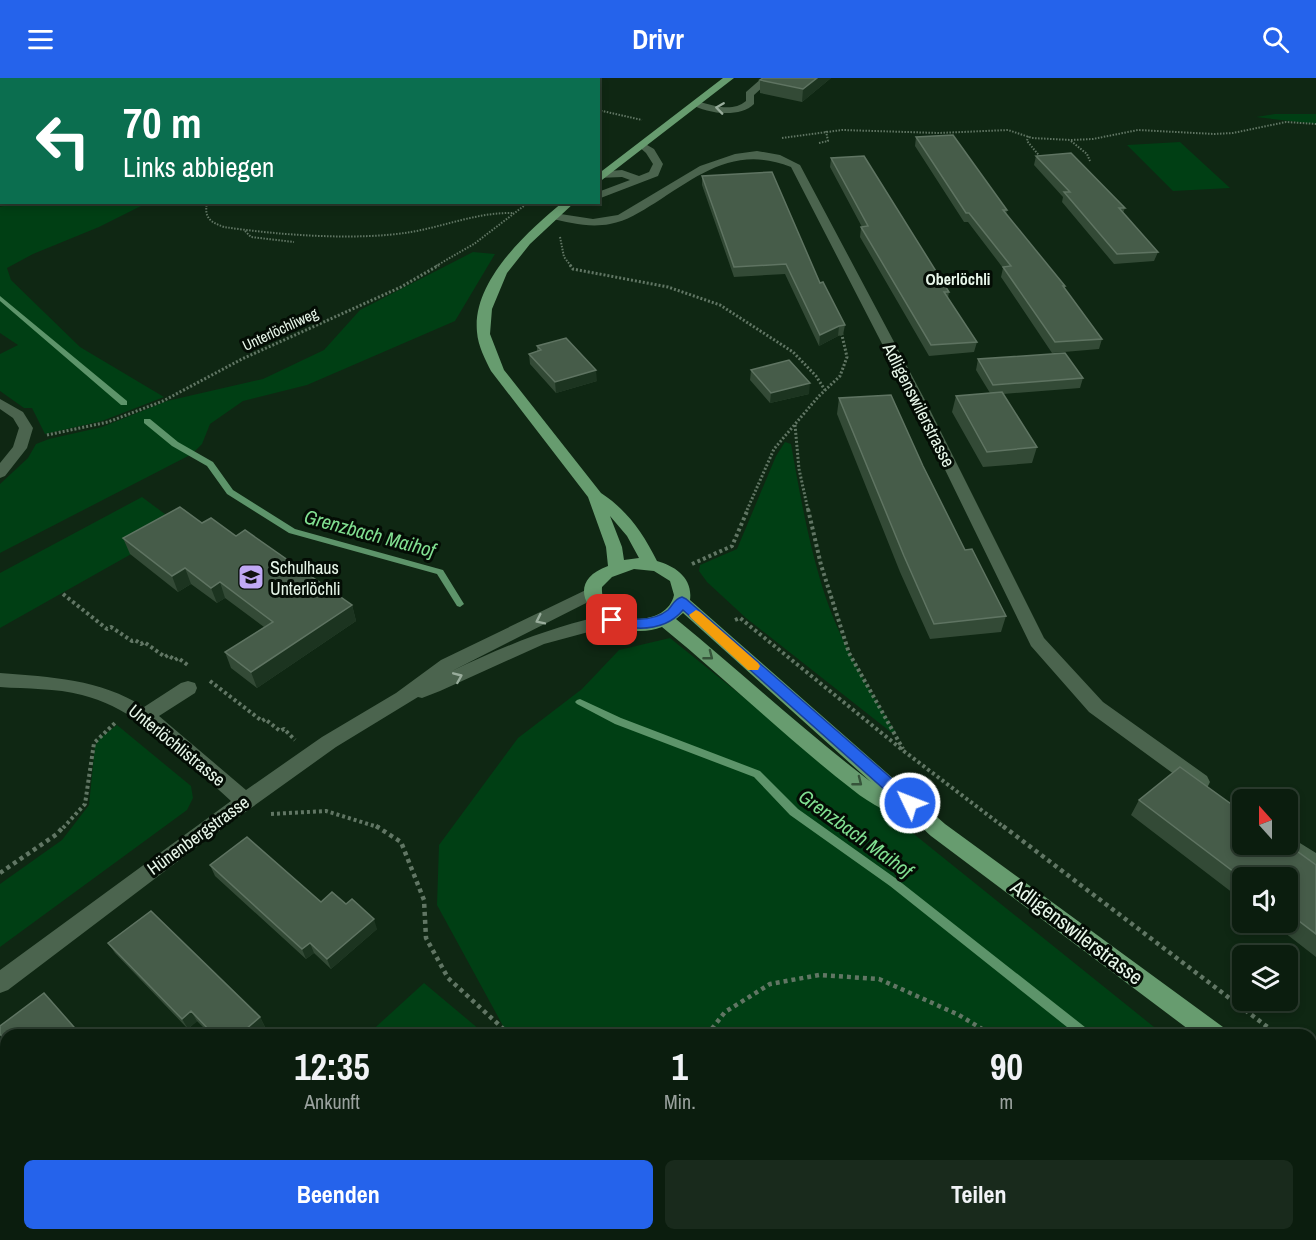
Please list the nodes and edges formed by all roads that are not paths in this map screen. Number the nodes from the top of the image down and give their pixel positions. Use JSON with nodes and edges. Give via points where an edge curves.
{"nodes":[{"id":1,"x":729,"y":78,"type":"edge"},
{"id":2,"x":768,"y":78,"type":"edge"},
{"id":3,"x":696,"y":104,"type":"junction"},
{"id":4,"x":642,"y":145,"type":"junction"},
{"id":5,"x":600,"y":177,"type":"edge"},
{"id":6,"x":634,"y":183,"type":"junction"},
{"id":7,"x":600,"y":195,"type":"edge"},
{"id":8,"x":568,"y":204,"type":"edge"},
{"id":9,"x":554,"y":216,"type":"junction"},
{"id":10,"x":4,"y":410,"type":"edge"},
{"id":11,"x":0,"y":473,"type":"edge"},
{"id":12,"x":595,"y":496,"type":"junction"},
{"id":13,"x":650,"y":564,"type":"junction"},
{"id":14,"x":616,"y":567,"type":"junction"},
{"id":15,"x":592,"y":593,"type":"junction"},
{"id":16,"x":682,"y":602,"type":"junction"},
{"id":17,"x":663,"y":619,"type":"junction"},
{"id":18,"x":612,"y":620,"type":"junction"},
{"id":19,"x":0,"y":680,"type":"edge"},
{"id":20,"x":188,"y":688,"type":"dead end"},
{"id":21,"x":403,"y":698,"type":"junction"},
{"id":22,"x":145,"y":716,"type":"junction"},
{"id":23,"x":1213,"y":791,"type":"edge"},
{"id":24,"x":244,"y":800,"type":"junction"},
{"id":25,"x":938,"y":830,"type":"junction"},
{"id":26,"x":1298,"y":852,"type":"edge"},
{"id":27,"x":1316,"y":865,"type":"edge"},
{"id":28,"x":0,"y":983,"type":"edge"},
{"id":29,"x":1207,"y":1029,"type":"edge"}],
"edges":[{"from":1,"to":3,"type":"main road"},
{"from":2,"to":3,"type":"street","one_way":true,"via":[[749,94],[751,102],[746,107],[732,110]]},
{"from":3,"to":4,"type":"main road"},
{"from":4,"to":5,"type":"main road"},
{"from":4,"to":6,"type":"street","via":[[654,158],[658,170]]},
{"from":5,"to":6,"type":"street","via":[[629,174],[636,179]]},
{"from":6,"to":7,"type":"street"},
{"from":8,"to":9,"type":"main road"},
{"from":9,"to":12,"type":"main road","via":[[507,264],[490,293],[483,329],[486,347],[498,371]]},
{"from":9,"to":23,"type":"street","name":"Adligenswilerstrasse","via":[[587,222],[619,219],[696,170],[743,155],[770,155],[795,165],[919,402],[1037,642],[1096,707]]},
{"from":10,"to":11,"type":"street","via":[[23,421],[26,428],[14,458]]},
{"from":12,"to":13,"type":"main road","via":[[624,519]]},
{"from":12,"to":14,"type":"main road","via":[[614,547]]},
{"from":13,"to":14,"type":"main road"},
{"from":13,"to":16,"type":"main road","via":[[677,578],[683,589]]},
{"from":14,"to":15,"type":"main road","via":[[603,574]]},
{"from":15,"to":18,"type":"main road","via":[[597,608]]},
{"from":15,"to":21,"type":"street","name":"Hünenbergstrasse","one_way":true,"via":[[447,665]]},
{"from":16,"to":17,"type":"main road"},
{"from":16,"to":25,"type":"main road","name":"Adligenswilerstrasse"},
{"from":17,"to":18,"type":"main road","via":[[646,624]]},
{"from":17,"to":25,"type":"main road","name":"Adligenswilerstrasse","one_way":true,"via":[[863,787]]},
{"from":21,"to":18,"type":"street","name":"Hünenbergstrasse","one_way":true,"via":[[538,640],[577,626]]},
{"from":19,"to":22,"type":"street","name":"Unterlöchlistrasse","via":[[82,688],[128,704]]},
{"from":20,"to":22,"type":"street"},
{"from":21,"to":24,"type":"street","name":"Hünenbergstrasse"},
{"from":22,"to":24,"type":"street","name":"Unterlöchlistrasse"},
{"from":24,"to":28,"type":"street","name":"Hünenbergstrasse"},
{"from":25,"to":29,"type":"main road","name":"Adligenswilerstrasse"},
{"from":26,"to":27,"type":"street"}]}
